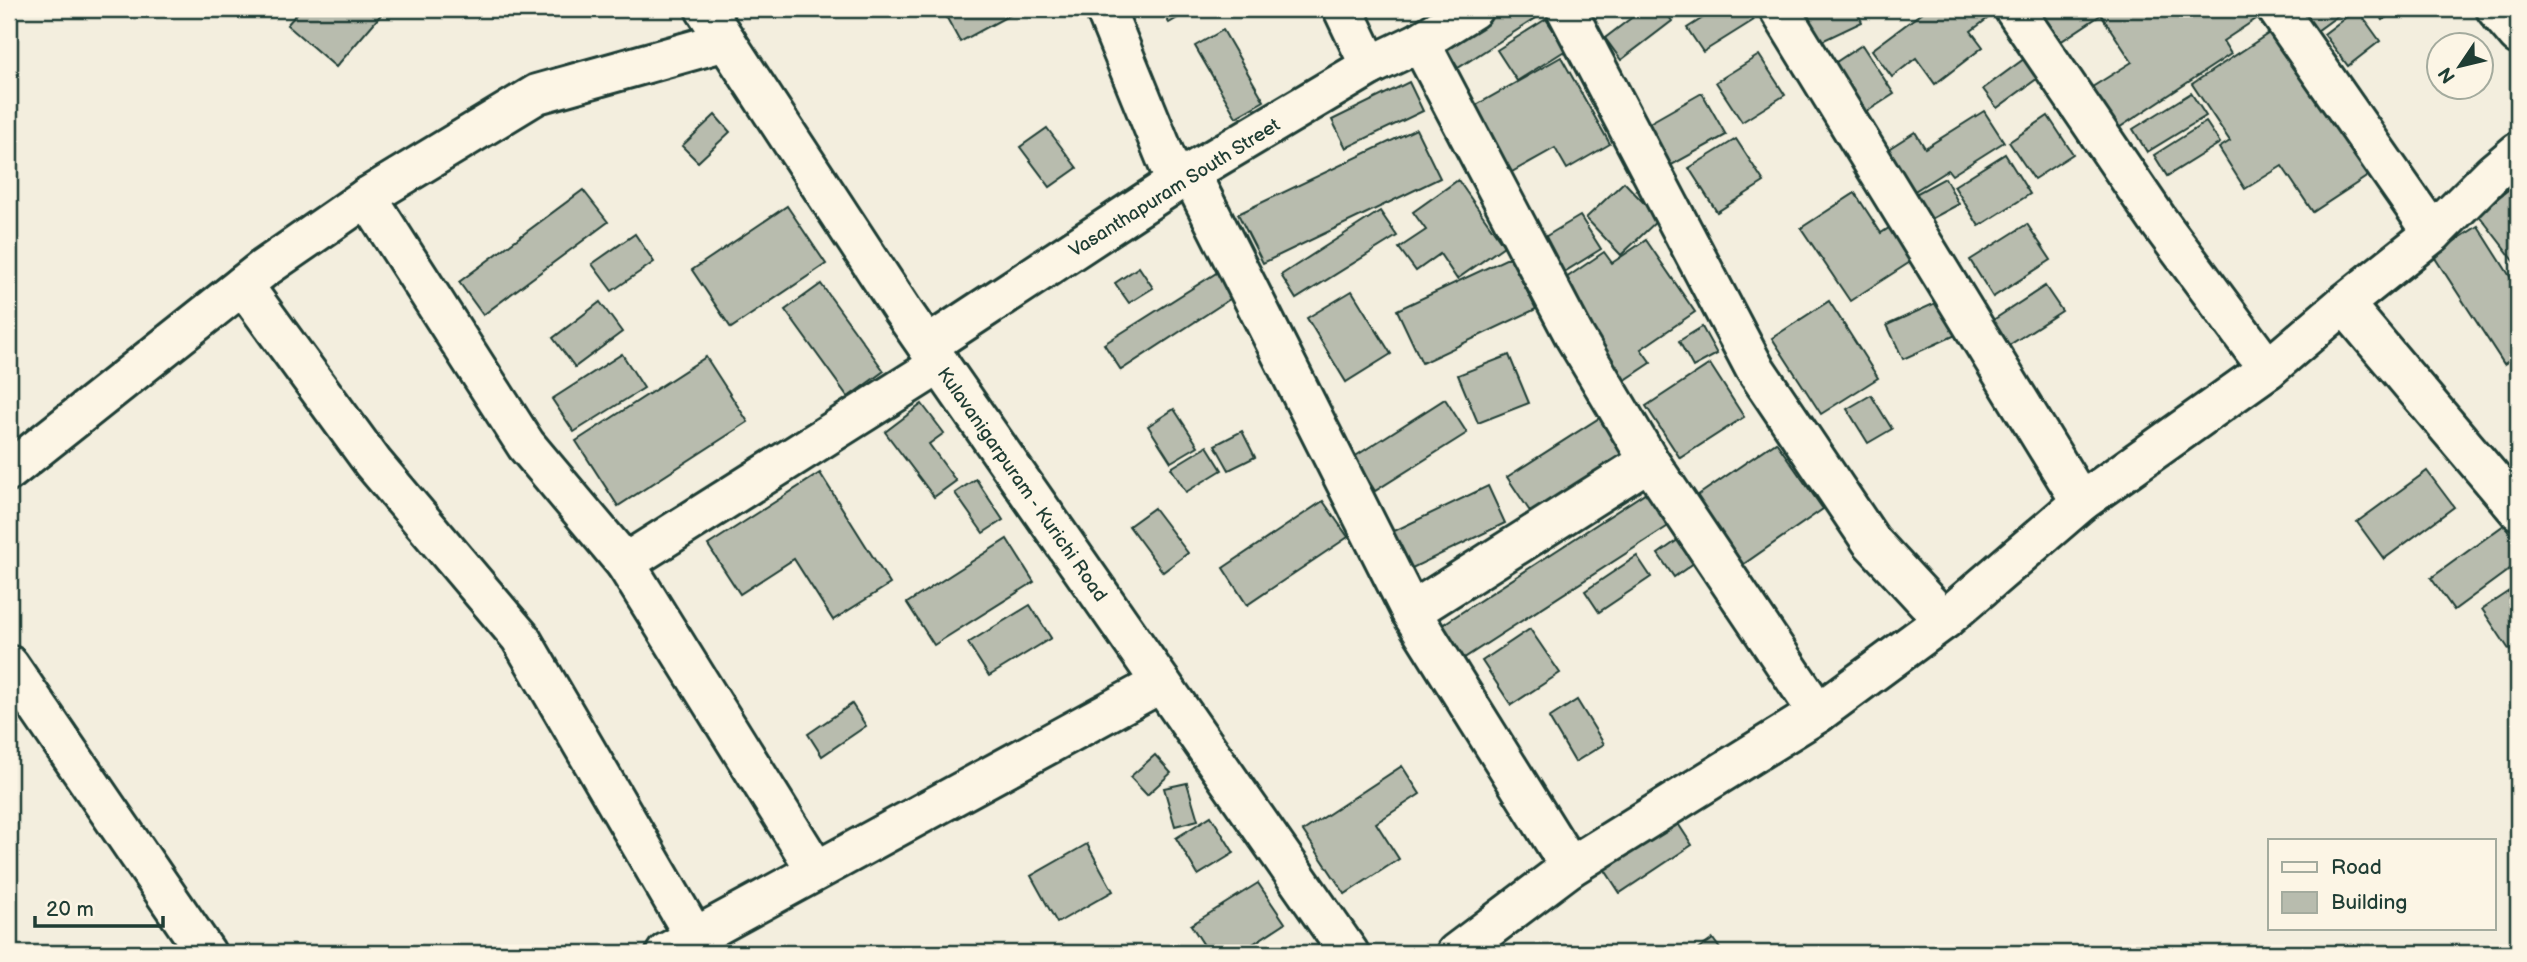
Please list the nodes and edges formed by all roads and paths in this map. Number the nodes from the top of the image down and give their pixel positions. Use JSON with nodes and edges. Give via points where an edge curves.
{"nodes":[{"id":1,"x":705,"y":9,"type":"edge"},
{"id":2,"x":1105,"y":9,"type":"edge"},
{"id":3,"x":1343,"y":9,"type":"edge"},
{"id":4,"x":1473,"y":9,"type":"edge"},
{"id":5,"x":1566,"y":9,"type":"edge"},
{"id":6,"x":1779,"y":9,"type":"edge"},
{"id":7,"x":2014,"y":9,"type":"edge"},
{"id":8,"x":2277,"y":9,"type":"edge"},
{"id":9,"x":2496,"y":9,"type":"edge"},
{"id":10,"x":2518,"y":35,"type":"edge"},
{"id":11,"x":726,"y":41,"type":"junction"},
{"id":12,"x":1420,"y":42,"type":"junction"},
{"id":13,"x":1370,"y":66,"type":"junction"},
{"id":14,"x":2518,"y":152,"type":"edge"},
{"id":15,"x":1183,"y":178,"type":"junction"},
{"id":16,"x":367,"y":197,"type":"junction"},
{"id":17,"x":2433,"y":233,"type":"junction"},
{"id":18,"x":243,"y":285,"type":"junction"},
{"id":19,"x":2344,"y":304,"type":"junction"},
{"id":20,"x":934,"y":355,"type":"junction"},
{"id":21,"x":2268,"y":369,"type":"junction"},
{"id":22,"x":1648,"y":461,"type":"junction"},
{"id":23,"x":9,"y":471,"type":"edge"},
{"id":24,"x":2081,"y":502,"type":"junction"},
{"id":25,"x":2518,"y":510,"type":"edge"},
{"id":26,"x":625,"y":563,"type":"junction"},
{"id":27,"x":1410,"y":612,"type":"junction"},
{"id":28,"x":1944,"y":620,"type":"junction"},
{"id":29,"x":9,"y":665,"type":"edge"},
{"id":30,"x":1161,"y":683,"type":"junction"},
{"id":31,"x":1818,"y":713,"type":"junction"},
{"id":32,"x":1570,"y":867,"type":"junction"},
{"id":33,"x":816,"y":870,"type":"junction"},
{"id":34,"x":688,"y":948,"type":"edge"},
{"id":35,"x":1344,"y":951,"type":"edge"},
{"id":36,"x":206,"y":953,"type":"edge"},
{"id":37,"x":1456,"y":953,"type":"edge"}],
"edges":[{"from":1,"to":11,"type":"street","name":"Kulavanigarpuram - Kurichi Road"},
{"from":2,"to":15,"type":"street"},
{"from":3,"to":13,"type":"street"},
{"from":4,"to":12,"type":"street","name":"Vasanthapuram South Street"},
{"from":5,"to":28,"type":"street","via":[[1754,367],[1871,541]]},
{"from":6,"to":24,"type":"street"},
{"from":7,"to":21,"type":"street","via":[[2157,219]]},
{"from":8,"to":17,"type":"street"},
{"from":9,"to":10,"type":"street"},
{"from":11,"to":16,"type":"street","via":[[537,94]]},
{"from":11,"to":20,"type":"street","name":"Kulavanigarpuram - Kurichi Road"},
{"from":12,"to":13,"type":"street","name":"Vasanthapuram South Street"},
{"from":12,"to":22,"type":"street","via":[[1575,337]]},
{"from":13,"to":15,"type":"street","name":"Vasanthapuram South Street"},
{"from":14,"to":17,"type":"street"},
{"from":15,"to":20,"type":"street","name":"Vasanthapuram South Street"},
{"from":15,"to":27,"type":"street"},
{"from":16,"to":18,"type":"street"},
{"from":16,"to":26,"type":"street","via":[[526,446]]},
{"from":17,"to":19,"type":"street"},
{"from":18,"to":23,"type":"street"},
{"from":18,"to":34,"type":"street","via":[[373,463],[520,637]]},
{"from":19,"to":21,"type":"street"},
{"from":19,"to":25,"type":"street"},
{"from":20,"to":26,"type":"street","name":"Vasanthapuram South Street"},
{"from":20,"to":30,"type":"street","name":"Kulavanigarpuram - Kurichi Road"},
{"from":21,"to":24,"type":"street"},
{"from":22,"to":27,"type":"street"},
{"from":22,"to":31,"type":"street"},
{"from":24,"to":28,"type":"street"},
{"from":26,"to":33,"type":"street"},
{"from":27,"to":32,"type":"street"},
{"from":28,"to":31,"type":"street"},
{"from":29,"to":36,"type":"street"},
{"from":30,"to":33,"type":"street"},
{"from":30,"to":35,"type":"street","name":"Kulavanigarpuram - Kurichi Road"},
{"from":31,"to":32,"type":"street"},
{"from":32,"to":37,"type":"street"},
{"from":33,"to":34,"type":"street"}]}
